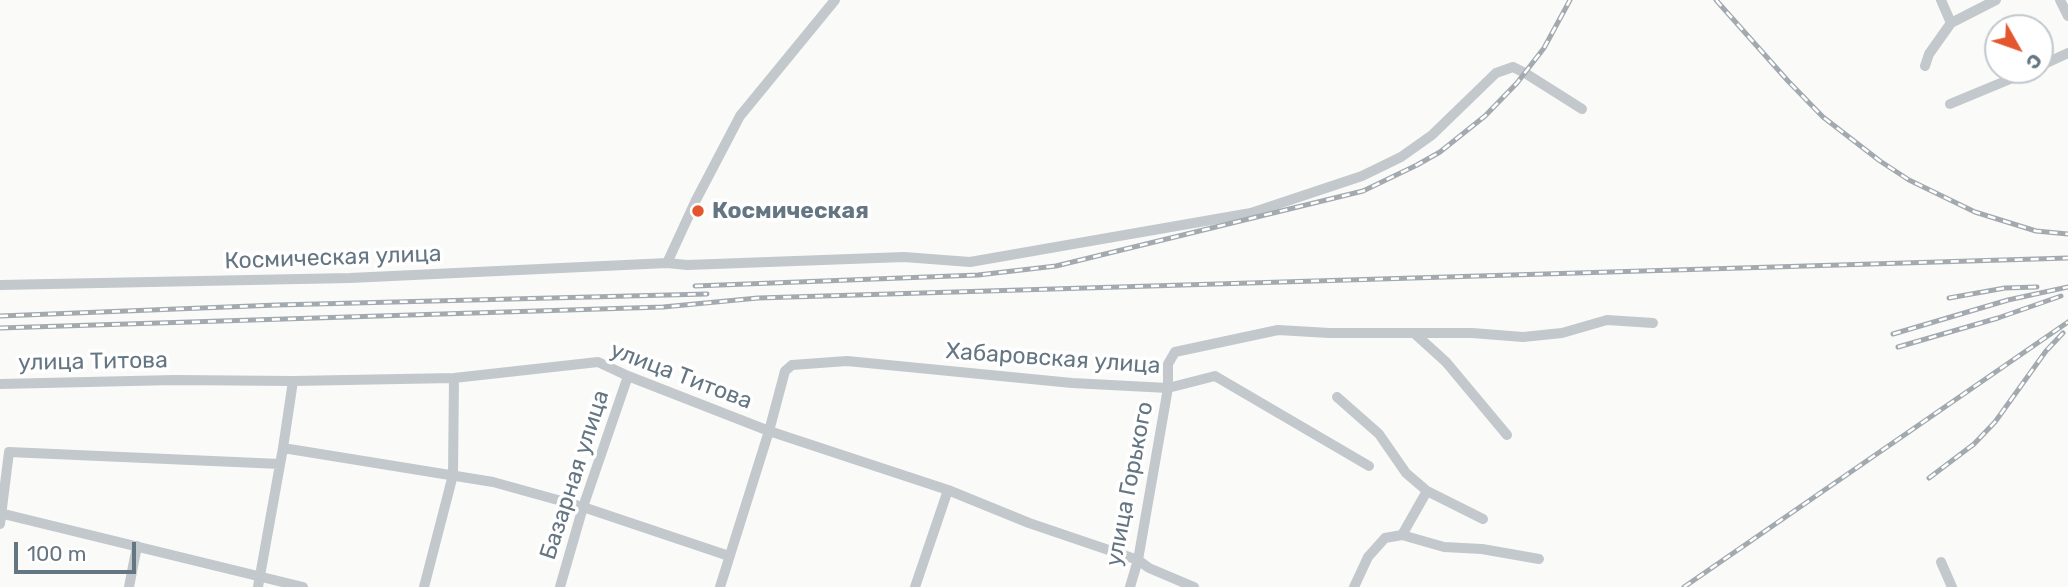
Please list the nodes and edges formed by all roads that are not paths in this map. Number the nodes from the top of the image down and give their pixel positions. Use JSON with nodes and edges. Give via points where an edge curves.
{"nodes":[{"id":1,"x":835,"y":0,"type":"edge"},
{"id":2,"x":1941,"y":0,"type":"edge"},
{"id":3,"x":1996,"y":0,"type":"edge"},
{"id":4,"x":2060,"y":0,"type":"edge"},
{"id":5,"x":2068,"y":16,"type":"edge"},
{"id":6,"x":1951,"y":23,"type":"junction"},
{"id":7,"x":1925,"y":66,"type":"dead end"},
{"id":8,"x":1998,"y":84,"type":"edge"},
{"id":9,"x":1950,"y":104,"type":"dead end"},
{"id":10,"x":1582,"y":109,"type":"dead end"},
{"id":11,"x":667,"y":263,"type":"junction"},
{"id":12,"x":0,"y":285,"type":"edge"},
{"id":13,"x":1653,"y":323,"type":"dead end"},
{"id":14,"x":1414,"y":333,"type":"junction"},
{"id":15,"x":628,"y":376,"type":"junction"},
{"id":16,"x":454,"y":378,"type":"junction"},
{"id":17,"x":293,"y":381,"type":"junction"},
{"id":18,"x":0,"y":384,"type":"edge"},
{"id":19,"x":1168,"y":388,"type":"junction"},
{"id":20,"x":1337,"y":397,"type":"dead end"},
{"id":21,"x":769,"y":431,"type":"junction"},
{"id":22,"x":1507,"y":435,"type":"dead end"},
{"id":23,"x":283,"y":448,"type":"junction"},
{"id":24,"x":280,"y":464,"type":"junction"},
{"id":25,"x":1369,"y":466,"type":"dead end"},
{"id":26,"x":453,"y":475,"type":"junction"},
{"id":27,"x":948,"y":489,"type":"junction"},
{"id":28,"x":1427,"y":491,"type":"junction"},
{"id":29,"x":583,"y":507,"type":"junction"},
{"id":30,"x":1,"y":517,"type":"edge"},
{"id":31,"x":1483,"y":519,"type":"dead end"},
{"id":32,"x":1402,"y":535,"type":"junction"},
{"id":33,"x":137,"y":546,"type":"junction"},
{"id":34,"x":729,"y":556,"type":"junction"},
{"id":35,"x":1539,"y":559,"type":"dead end"},
{"id":36,"x":1138,"y":560,"type":"junction"},
{"id":37,"x":1941,"y":562,"type":"dead end"},
{"id":38,"x":259,"y":582,"type":"edge"},
{"id":39,"x":128,"y":587,"type":"edge"},
{"id":40,"x":303,"y":587,"type":"edge"},
{"id":41,"x":424,"y":587,"type":"edge"},
{"id":42,"x":560,"y":587,"type":"edge"},
{"id":43,"x":720,"y":587,"type":"edge"},
{"id":44,"x":915,"y":587,"type":"edge"},
{"id":45,"x":1130,"y":587,"type":"edge"},
{"id":46,"x":1194,"y":587,"type":"edge"},
{"id":47,"x":1354,"y":587,"type":"edge"},
{"id":48,"x":1952,"y":587,"type":"edge"}],
"edges":[{"from":1,"to":11,"type":"street","via":[[740,116]]},
{"from":2,"to":6,"type":"street"},
{"from":3,"to":6,"type":"street"},
{"from":4,"to":5,"type":"street"},
{"from":6,"to":7,"type":"street"},
{"from":8,"to":9,"type":"street"},
{"from":10,"to":11,"type":"street","name":"Космическая улица","via":[[1513,68],[1496,73],[1432,135],[1401,157],[1362,176],[1251,213],[970,262],[904,257]]},
{"from":11,"to":12,"type":"street","name":"Космическая улица","via":[[350,278]]},
{"from":13,"to":14,"type":"street","via":[[1607,320],[1562,333],[1522,337]]},
{"from":14,"to":19,"type":"street","name":"улица Горького","via":[[1278,330],[1175,352],[1168,365]]},
{"from":14,"to":22,"type":"street","via":[[1446,362]]},
{"from":15,"to":16,"type":"street","name":"улица Титова","via":[[598,362]]},
{"from":15,"to":21,"type":"street","name":"улица Титова"},
{"from":15,"to":29,"type":"street","name":"Базарная улица"},
{"from":16,"to":17,"type":"street","name":"улица Титова"},
{"from":16,"to":26,"type":"street"},
{"from":17,"to":18,"type":"street","name":"улица Титова"},
{"from":17,"to":23,"type":"street"},
{"from":19,"to":21,"type":"street","name":"Хабаровская улица","via":[[847,361],[792,365],[785,372]]},
{"from":19,"to":25,"type":"street","name":"Хабаровская улица","via":[[1215,376]]},
{"from":19,"to":36,"type":"street","name":"улица Горького"},
{"from":20,"to":28,"type":"street","via":[[1379,434],[1406,473]]},
{"from":21,"to":27,"type":"street","name":"улица Титова"},
{"from":21,"to":34,"type":"street"},
{"from":23,"to":24,"type":"street"},
{"from":23,"to":26,"type":"street"},
{"from":24,"to":30,"type":"street","via":[[9,452]]},
{"from":24,"to":38,"type":"street"},
{"from":26,"to":29,"type":"street"},
{"from":26,"to":41,"type":"street"},
{"from":27,"to":36,"type":"street","name":"улица Титова"},
{"from":27,"to":44,"type":"street"},
{"from":28,"to":31,"type":"street"},
{"from":28,"to":32,"type":"street"},
{"from":29,"to":34,"type":"street"},
{"from":29,"to":42,"type":"street","name":"Базарная улица"},
{"from":30,"to":33,"type":"street"},
{"from":32,"to":35,"type":"street","via":[[1444,547]]},
{"from":32,"to":47,"type":"street","via":[[1385,538],[1368,557]]},
{"from":33,"to":38,"type":"street"},
{"from":33,"to":39,"type":"street"},
{"from":34,"to":43,"type":"street"},
{"from":36,"to":45,"type":"street","name":"улица Горького"},
{"from":36,"to":46,"type":"street","name":"улица Титова"},
{"from":37,"to":48,"type":"street"},
{"from":38,"to":40,"type":"street"}]}
